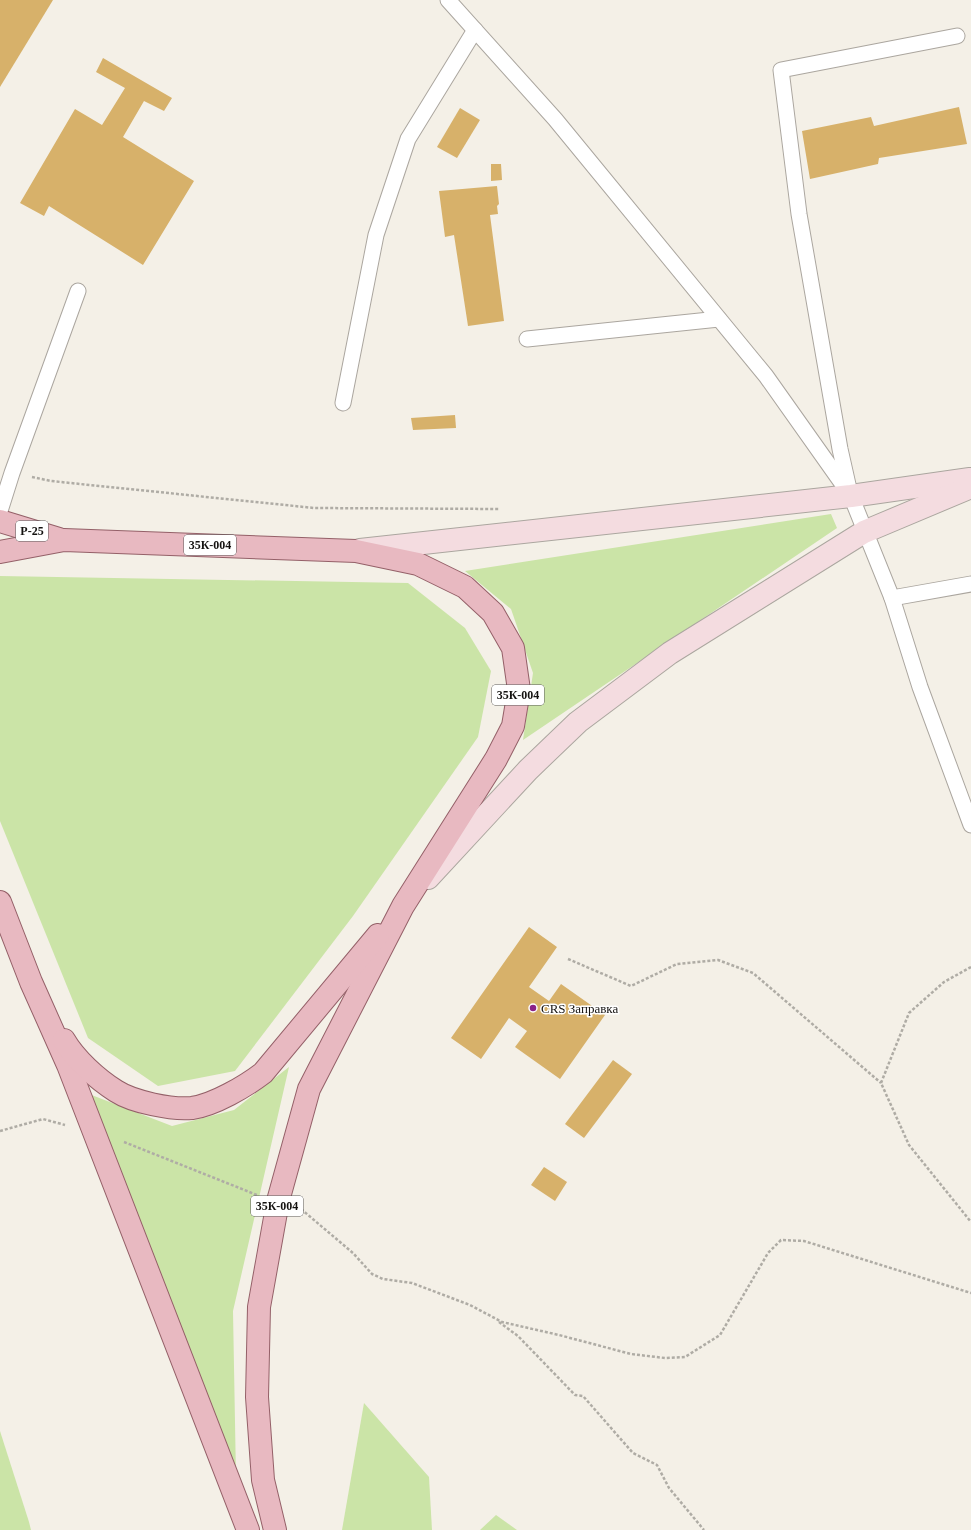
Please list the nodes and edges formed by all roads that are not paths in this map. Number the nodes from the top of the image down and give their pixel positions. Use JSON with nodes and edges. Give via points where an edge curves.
{"nodes":[{"id":1,"x":448,"y":0,"type":"edge"},
{"id":2,"x":475,"y":30,"type":"junction"},
{"id":3,"x":957,"y":36,"type":"dead end"},
{"id":4,"x":78,"y":291,"type":"dead end"},
{"id":5,"x":719,"y":319,"type":"junction"},
{"id":6,"x":527,"y":339,"type":"dead end"},
{"id":7,"x":343,"y":403,"type":"dead end"},
{"id":8,"x":971,"y":479,"type":"edge"},
{"id":9,"x":971,"y":488,"type":"edge"},
{"id":10,"x":851,"y":496,"type":"junction"},
{"id":11,"x":0,"y":511,"type":"edge"},
{"id":12,"x":0,"y":522,"type":"edge"},
{"id":13,"x":864,"y":532,"type":"junction"},
{"id":14,"x":64,"y":540,"type":"junction"},
{"id":15,"x":356,"y":551,"type":"junction"},
{"id":16,"x":0,"y":552,"type":"edge"},
{"id":17,"x":971,"y":584,"type":"edge"},
{"id":18,"x":892,"y":598,"type":"junction"},
{"id":19,"x":971,"y":825,"type":"edge"},
{"id":20,"x":0,"y":902,"type":"edge"},
{"id":21,"x":403,"y":906,"type":"junction"},
{"id":22,"x":31,"y":982,"type":"junction"},
{"id":23,"x":248,"y":1530,"type":"edge"},
{"id":24,"x":275,"y":1530,"type":"edge"}],
"edges":[{"from":1,"to":2,"type":"lane"},
{"from":2,"to":5,"type":"lane","via":[[555,119]]},
{"from":2,"to":7,"type":"lane","via":[[408,139],[376,235]]},
{"from":3,"to":10,"type":"lane","via":[[782,70],[799,214],[840,449]]},
{"from":4,"to":11,"type":"lane"},
{"from":5,"to":6,"type":"lane"},
{"from":5,"to":10,"type":"lane","via":[[766,376]]},
{"from":8,"to":10,"type":"main road"},
{"from":9,"to":13,"type":"main road"},
{"from":10,"to":13,"type":"lane"},
{"from":10,"to":15,"type":"main road"},
{"from":12,"to":14,"type":"main road","number":"Р-25"},
{"from":13,"to":18,"type":"lane"},
{"from":13,"to":21,"type":"main road","via":[[670,653],[578,722],[513,786]]},
{"from":14,"to":15,"type":"main road","number":"35К-004"},
{"from":14,"to":16,"type":"main road","number":"35К-004"},
{"from":15,"to":21,"type":"main road","number":"35К-004","via":[[418,564],[465,587],[493,613],[513,648],[519,690],[513,726],[496,759]]},
{"from":17,"to":18,"type":"lane"},
{"from":18,"to":19,"type":"lane","via":[[920,688]]},
{"from":20,"to":22,"type":"main road","number":"35К-004"},
{"from":21,"to":22,"type":"main road","number":"35К-004","via":[[263,1073],[241,1089],[194,1108],[168,1108],[116,1091],[94,1074],[68,1048]]},
{"from":21,"to":24,"type":"main road","number":"35К-004","via":[[309,1089],[278,1201],[259,1307],[257,1397],[263,1480]]},
{"from":22,"to":23,"type":"main road","number":"35К-004","via":[[68,1065]]}]}
